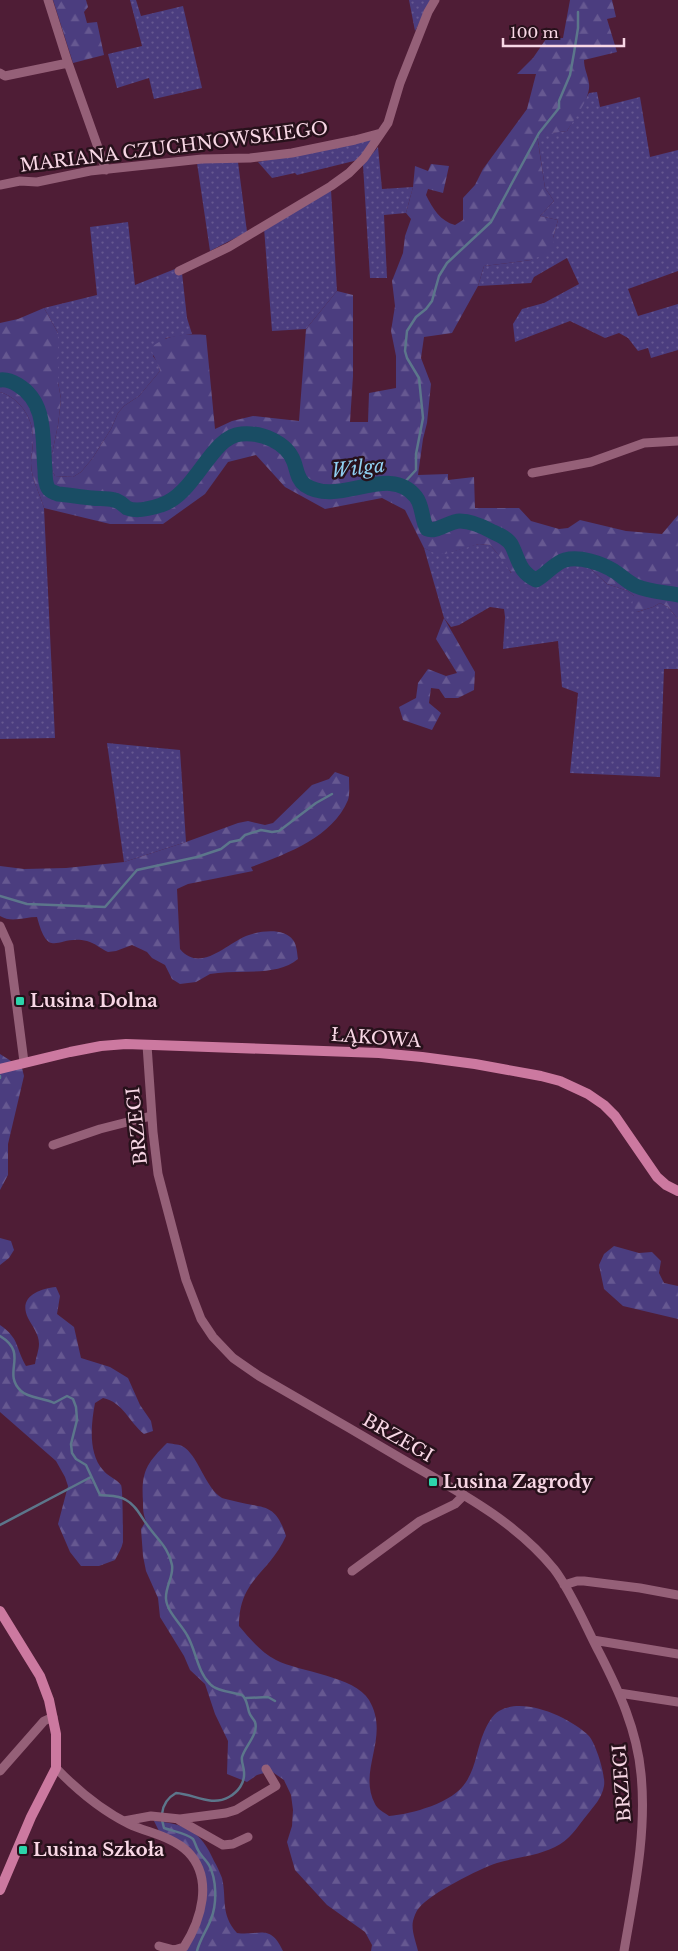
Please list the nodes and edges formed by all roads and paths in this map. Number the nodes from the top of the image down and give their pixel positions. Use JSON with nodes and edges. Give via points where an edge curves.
{"nodes":[{"id":1,"x":48,"y":0,"type":"edge"},
{"id":2,"x":435,"y":0,"type":"edge"},
{"id":3,"x":68,"y":63,"type":"junction"},
{"id":4,"x":0,"y":73,"type":"edge"},
{"id":5,"x":381,"y":133,"type":"junction"},
{"id":6,"x":106,"y":170,"type":"junction"},
{"id":7,"x":0,"y":185,"type":"edge"},
{"id":8,"x":179,"y":272,"type":"dead end"},
{"id":9,"x":678,"y":441,"type":"edge"},
{"id":10,"x":532,"y":472,"type":"dead end"},
{"id":11,"x":0,"y":926,"type":"edge"},
{"id":12,"x":147,"y":1045,"type":"junction"},
{"id":13,"x":24,"y":1062,"type":"junction"},
{"id":14,"x":2,"y":1068,"type":"edge"},
{"id":15,"x":152,"y":1116,"type":"junction"},
{"id":16,"x":53,"y":1145,"type":"dead end"},
{"id":17,"x":678,"y":1191,"type":"edge"},
{"id":18,"x":464,"y":1495,"type":"junction"},
{"id":19,"x":352,"y":1571,"type":"dead end"},
{"id":20,"x":564,"y":1585,"type":"junction"},
{"id":21,"x":678,"y":1595,"type":"edge"},
{"id":22,"x":0,"y":1611,"type":"edge"},
{"id":23,"x":593,"y":1640,"type":"junction"},
{"id":24,"x":678,"y":1654,"type":"edge"},
{"id":25,"x":619,"y":1693,"type":"junction"},
{"id":26,"x":678,"y":1702,"type":"edge"},
{"id":27,"x":53,"y":1717,"type":"junction"},
{"id":28,"x":56,"y":1768,"type":"junction"},
{"id":29,"x":266,"y":1769,"type":"dead end"},
{"id":30,"x":0,"y":1771,"type":"edge"},
{"id":31,"x":167,"y":1818,"type":"junction"},
{"id":32,"x":124,"y":1820,"type":"junction"},
{"id":33,"x":248,"y":1837,"type":"dead end"},
{"id":34,"x":0,"y":1890,"type":"edge"},
{"id":35,"x":159,"y":1946,"type":"dead end"},
{"id":36,"x":624,"y":1951,"type":"edge"}],
"edges":[{"from":1,"to":3,"type":"street"},
{"from":2,"to":5,"type":"street","via":[[400,83],[388,123]]},
{"from":3,"to":4,"type":"street","via":[[5,76]]},
{"from":3,"to":6,"type":"street"},
{"from":5,"to":6,"type":"street","name":"MARIANA CZUCHNOWSKIEGO","via":[[292,153]]},
{"from":5,"to":8,"type":"street","via":[[349,174]]},
{"from":6,"to":7,"type":"street","name":"MARIANA CZUCHNOWSKIEGO"},
{"from":9,"to":10,"type":"street","via":[[644,443],[591,462]]},
{"from":11,"to":13,"type":"street","via":[[9,946]]},
{"from":12,"to":13,"type":"street","name":"ŁĄKOWA","via":[[101,1046]]},
{"from":12,"to":15,"type":"street","name":"BRZEGI"},
{"from":12,"to":17,"type":"street","name":"ŁĄKOWA","via":[[409,1055],[560,1081],[604,1105],[657,1177]]},
{"from":13,"to":14,"type":"street","name":"ŁĄKOWA"},
{"from":15,"to":16,"type":"street"},
{"from":15,"to":18,"type":"street","name":"BRZEGI","via":[[158,1174],[175,1241],[201,1319],[212,1337],[233,1358],[259,1376]]},
{"from":18,"to":19,"type":"street","via":[[456,1504],[420,1521]]},
{"from":18,"to":20,"type":"street","name":"BRZEGI","via":[[512,1528],[543,1556]]},
{"from":20,"to":21,"type":"street","via":[[584,1581]]},
{"from":20,"to":23,"type":"street","name":"BRZEGI"},
{"from":22,"to":27,"type":"street","via":[[40,1676]]},
{"from":23,"to":24,"type":"street"},
{"from":23,"to":25,"type":"street","name":"BRZEGI"},
{"from":25,"to":26,"type":"street"},
{"from":25,"to":36,"type":"street","name":"BRZEGI","via":[[633,1727],[641,1773],[643,1822]]},
{"from":27,"to":28,"type":"street"},
{"from":27,"to":30,"type":"street","via":[[44,1721]]},
{"from":28,"to":32,"type":"street","via":[[76,1789]]},
{"from":28,"to":34,"type":"street"},
{"from":29,"to":31,"type":"street","via":[[276,1783],[273,1790],[226,1813]]},
{"from":31,"to":32,"type":"street"},
{"from":31,"to":33,"type":"street","via":[[223,1845]]},
{"from":32,"to":35,"type":"street","via":[[175,1843],[188,1851],[198,1865],[202,1881],[202,1908],[195,1930],[184,1948],[174,1950]]}]}
